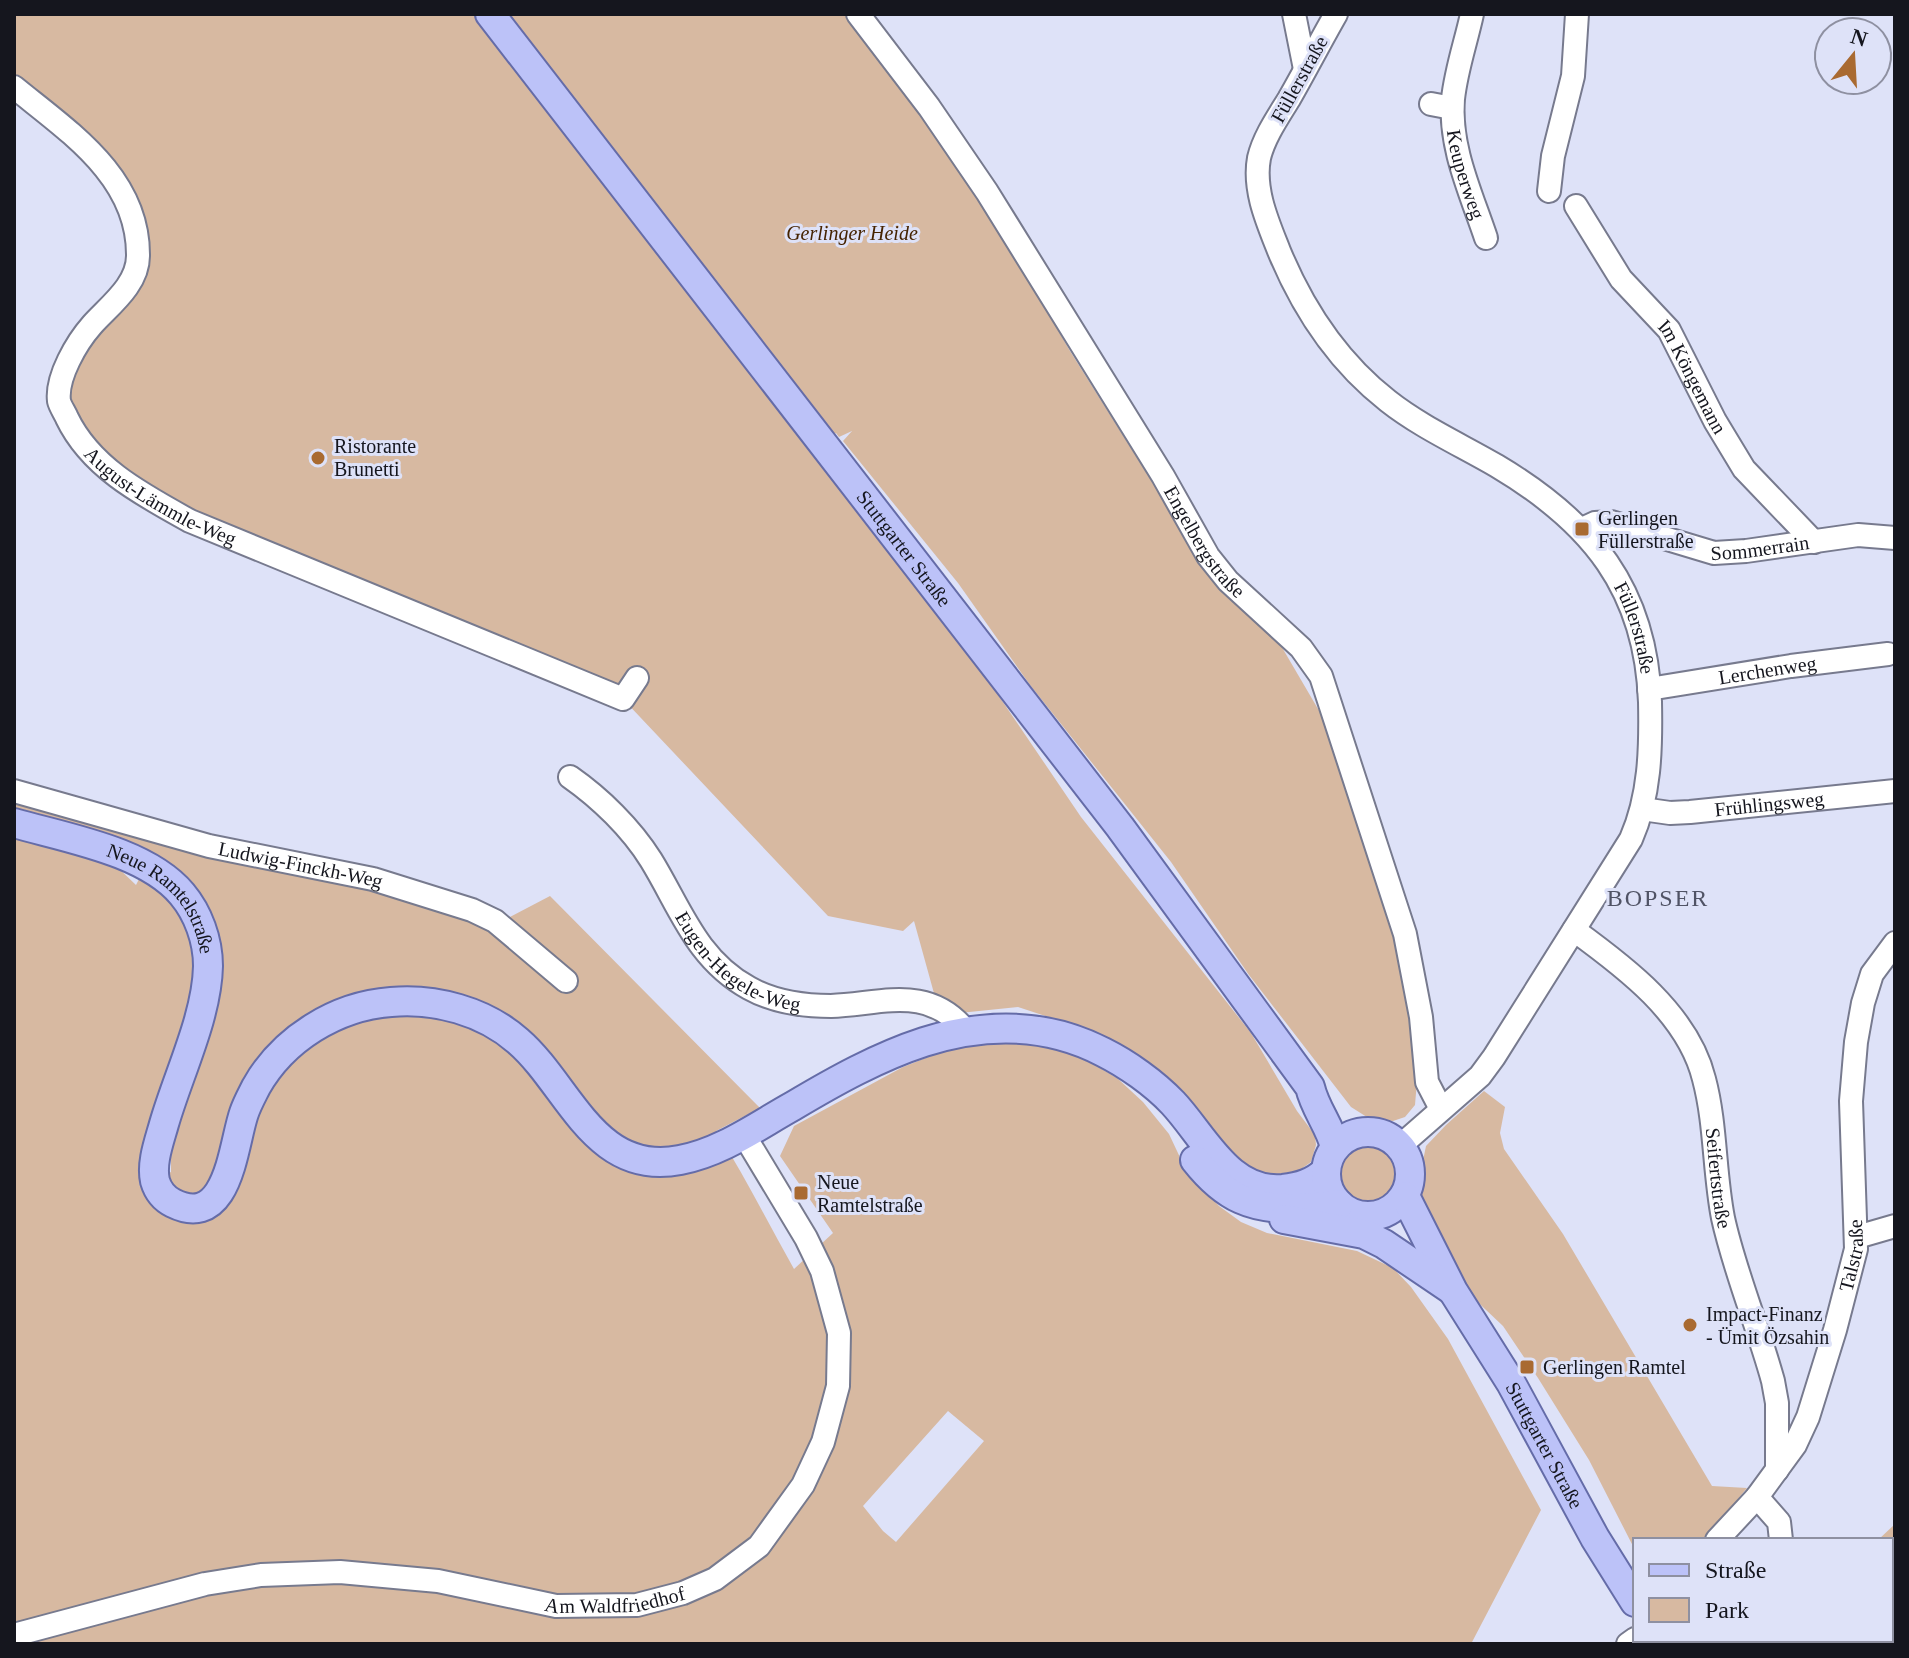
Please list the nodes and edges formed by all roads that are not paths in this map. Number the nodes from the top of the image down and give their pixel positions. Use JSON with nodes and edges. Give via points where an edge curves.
{"nodes":[{"id":1,"x":490,"y":14,"type":"edge"},
{"id":2,"x":858,"y":14,"type":"edge"},
{"id":3,"x":1294,"y":14,"type":"edge"},
{"id":4,"x":1336,"y":14,"type":"edge"},
{"id":5,"x":1472,"y":14,"type":"edge"},
{"id":6,"x":1577,"y":14,"type":"edge"},
{"id":7,"x":1305,"y":69,"type":"junction"},
{"id":8,"x":14,"y":87,"type":"edge"},
{"id":9,"x":1549,"y":191,"type":"dead end"},
{"id":10,"x":1576,"y":206,"type":"dead end"},
{"id":11,"x":1486,"y":238,"type":"dead end"},
{"id":12,"x":1582,"y":529,"type":"junction"},
{"id":13,"x":1895,"y":538,"type":"edge"},
{"id":14,"x":1814,"y":542,"type":"junction"},
{"id":15,"x":1888,"y":654,"type":"dead end"},
{"id":16,"x":637,"y":678,"type":"dead end"},
{"id":17,"x":1649,"y":689,"type":"junction"},
{"id":18,"x":570,"y":777,"type":"dead end"},
{"id":19,"x":14,"y":791,"type":"edge"},
{"id":20,"x":1895,"y":791,"type":"edge"},
{"id":21,"x":1642,"y":809,"type":"junction"},
{"id":22,"x":14,"y":823,"type":"edge"},
{"id":23,"x":1574,"y":930,"type":"junction"},
{"id":24,"x":1895,"y":943,"type":"edge"},
{"id":25,"x":566,"y":981,"type":"dead end"},
{"id":26,"x":966,"y":1031,"type":"junction"},
{"id":27,"x":1136,"y":1074,"type":"junction"},
{"id":28,"x":1310,"y":1087,"type":"junction"},
{"id":29,"x":1441,"y":1109,"type":"junction"},
{"id":30,"x":1364,"y":1131,"type":"junction"},
{"id":31,"x":744,"y":1135,"type":"junction"},
{"id":32,"x":1400,"y":1146,"type":"junction"},
{"id":33,"x":1330,"y":1159,"type":"junction"},
{"id":34,"x":1405,"y":1196,"type":"junction"},
{"id":35,"x":1339,"y":1204,"type":"junction"},
{"id":36,"x":1263,"y":1207,"type":"junction"},
{"id":37,"x":1377,"y":1215,"type":"junction"},
{"id":38,"x":1895,"y":1226,"type":"edge"},
{"id":39,"x":1857,"y":1237,"type":"junction"},
{"id":40,"x":1453,"y":1291,"type":"junction"},
{"id":41,"x":1777,"y":1470,"type":"junction"},
{"id":42,"x":1757,"y":1497,"type":"junction"},
{"id":43,"x":1719,"y":1538,"type":"edge"},
{"id":44,"x":1781,"y":1538,"type":"edge"},
{"id":45,"x":1633,"y":1599,"type":"edge"},
{"id":46,"x":14,"y":1635,"type":"edge"}],
"edges":[{"from":1,"to":28,"type":"main road","name":"Stuttgarter Straße","via":[[1120,827]]},
{"from":2,"to":29,"type":"street","name":"Engelbergstraße","via":[[987,192],[1208,556],[1301,648],[1321,676],[1405,934],[1427,1082]]},
{"from":3,"to":7,"type":"street"},
{"from":4,"to":7,"type":"street","name":"Füllerstraße"},
{"from":5,"to":11,"type":"street","name":"Keuperweg","via":[[1456,81],[1442,106]]},
{"from":6,"to":9,"type":"street","via":[[1573,76]]},
{"from":7,"to":12,"type":"street","name":"Füllerstraße","via":[[1265,143],[1258,173],[1268,224],[1309,312],[1348,364],[1390,403],[1522,481]]},
{"from":8,"to":16,"type":"street","name":"August-Lämmle-Weg","via":[[100,161],[132,215],[138,258],[133,277],[92,324],[65,366],[59,401],[72,429],[97,459],[141,494],[190,521],[608,693],[623,699]]},
{"from":10,"to":14,"type":"street","name":"Im Köngemann","via":[[1621,279],[1669,330],[1744,469]]},
{"from":12,"to":14,"type":"street","name":"Sommerrain","via":[[1611,522],[1714,553]]},
{"from":12,"to":17,"type":"street","name":"Füllerstraße","via":[[1632,610]]},
{"from":13,"to":14,"type":"street","name":"Sommerrain","via":[[1858,535]]},
{"from":15,"to":17,"type":"street","name":"Lerchenweg"},
{"from":17,"to":21,"type":"street","name":"Füllerstraße","via":[[1650,745]]},
{"from":18,"to":26,"type":"street","name":"Eugen-Hegele-Weg","via":[[649,857],[687,929],[728,974],[749,988],[778,1001],[807,1005],[925,1002],[948,1011]]},
{"from":19,"to":25,"type":"street","name":"Ludwig-Finckh-Weg","via":[[209,846],[373,879],[472,910],[495,921]]},
{"from":20,"to":21,"type":"street","name":"Frühlingsweg","via":[[1690,812]]},
{"from":21,"to":23,"type":"street","name":"Füllerstraße","via":[[1619,861]]},
{"from":22,"to":31,"type":"main road","name":"Neue Ramtelstraße","via":[[133,860],[171,883],[195,914],[208,972],[155,1165],[157,1187],[173,1203],[201,1207],[217,1196],[256,1087],[291,1044],[337,1015],[390,1002],[447,1006],[495,1024],[535,1057],[593,1132],[624,1154],[678,1161]]},
{"from":23,"to":29,"type":"street","name":"Füllerstraße","via":[[1480,1076]]},
{"from":23,"to":41,"type":"street","name":"Seifertstraße","via":[[1646,989],[1675,1021],[1697,1058],[1707,1091],[1726,1230],[1773,1381]]},
{"from":24,"to":39,"type":"street","name":"Talstraße","via":[[1872,974],[1856,1042],[1851,1101]]},
{"from":26,"to":27,"type":"main road","name":"Neue Ramtelstraße","via":[[1018,1027],[1052,1033],[1103,1052]]},
{"from":26,"to":31,"type":"main road","name":"Neue Ramtelstraße","via":[[908,1047],[860,1069]]},
{"from":27,"to":33,"type":"main road","name":"Neue Ramtelstraße","via":[[1174,1103],[1211,1152],[1248,1182],[1272,1189],[1308,1185]]},
{"from":27,"to":36,"type":"main road","name":"Neue Ramtelstraße","via":[[1221,1188]]},
{"from":28,"to":30,"type":"main road","name":"Stuttgarter Straße"},
{"from":28,"to":33,"type":"main road","name":"Stuttgarter Straße"},
{"from":29,"to":32,"type":"street","name":"Füllerstraße"},
{"from":30,"to":32,"type":"main road","via":[[1384,1134]]},
{"from":30,"to":33,"type":"main road","via":[[1347,1136]]},
{"from":31,"to":46,"type":"street","name":"Am Waldfriedhof","via":[[822,1271],[839,1333],[838,1386],[823,1442],[803,1485],[759,1546],[715,1579],[637,1605],[556,1606],[438,1581],[340,1572],[261,1575],[205,1584]]},
{"from":32,"to":34,"type":"main road","via":[[1410,1165]]},
{"from":33,"to":35,"type":"main road","via":[[1327,1183]]},
{"from":34,"to":37,"type":"main road","via":[[1393,1209]]},
{"from":34,"to":40,"type":"main road","name":"Stuttgarter Straße"},
{"from":35,"to":36,"type":"main road","name":"Neue Ramtelstraße"},
{"from":35,"to":37,"type":"main road","via":[[1357,1214]]},
{"from":36,"to":40,"type":"main road","via":[[1291,1222],[1364,1234]]},
{"from":37,"to":40,"type":"main road","name":"Stuttgarter Straße","via":[[1403,1235]]},
{"from":38,"to":39,"type":"street"},
{"from":39,"to":41,"type":"street","name":"Talstraße","via":[[1849,1282],[1808,1417]]},
{"from":40,"to":45,"type":"main road","name":"Stuttgarter Straße"},
{"from":41,"to":42,"type":"street","name":"Talstraße"},
{"from":42,"to":43,"type":"street","name":"Talstraße"},
{"from":42,"to":44,"type":"street","via":[[1779,1522]]}]}
